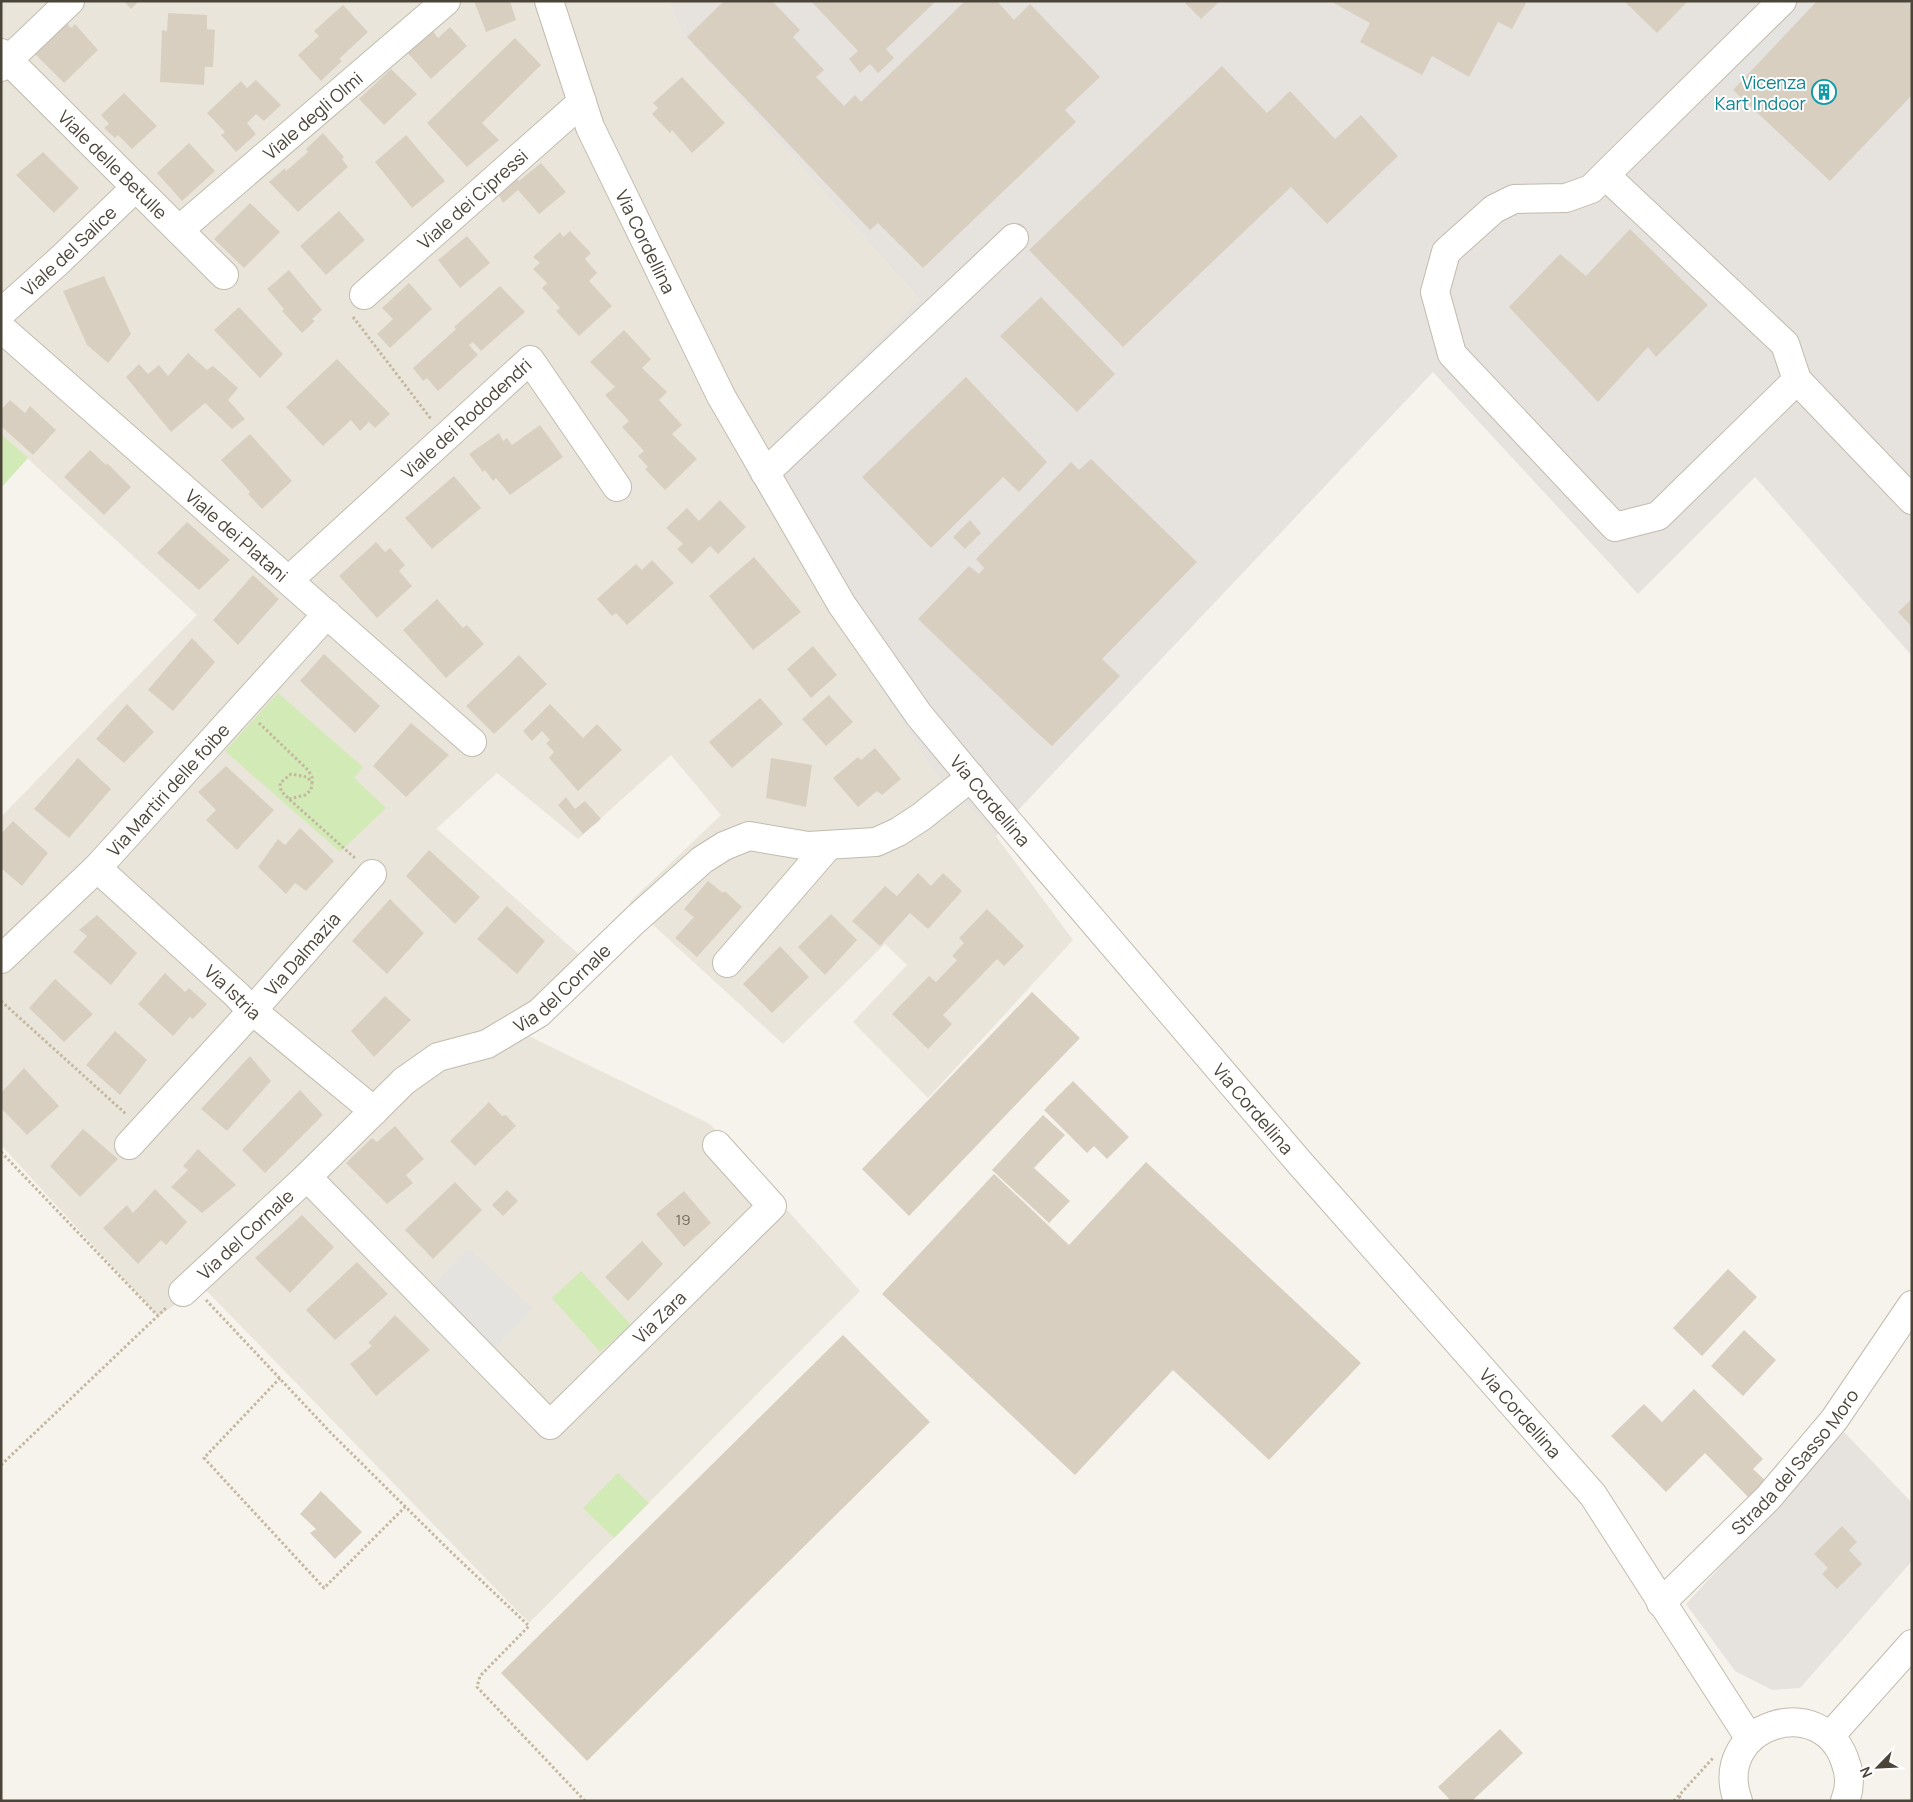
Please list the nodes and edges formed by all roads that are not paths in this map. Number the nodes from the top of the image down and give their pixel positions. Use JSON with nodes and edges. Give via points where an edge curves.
{"nodes":[{"id":1,"x":70,"y":1,"type":"edge"},
{"id":2,"x":446,"y":1,"type":"edge"},
{"id":3,"x":549,"y":1,"type":"edge"},
{"id":4,"x":1782,"y":1,"type":"edge"},
{"id":5,"x":4,"y":60,"type":"edge"},
{"id":6,"x":582,"y":102,"type":"junction"},
{"id":7,"x":1604,"y":175,"type":"junction"},
{"id":8,"x":136,"y":187,"type":"junction"},
{"id":9,"x":179,"y":230,"type":"junction"},
{"id":10,"x":1014,"y":238,"type":"dead end"},
{"id":11,"x":224,"y":275,"type":"dead end"},
{"id":12,"x":364,"y":294,"type":"road end"},
{"id":13,"x":1,"y":314,"type":"edge"},
{"id":14,"x":1,"y":328,"type":"edge"},
{"id":15,"x":1797,"y":380,"type":"junction"},
{"id":16,"x":765,"y":473,"type":"junction"},
{"id":17,"x":617,"y":487,"type":"dead end"},
{"id":18,"x":1912,"y":500,"type":"edge"},
{"id":19,"x":288,"y":580,"type":"junction"},
{"id":20,"x":327,"y":614,"type":"junction"},
{"id":21,"x":472,"y":742,"type":"dead end"},
{"id":22,"x":971,"y":777,"type":"junction"},
{"id":23,"x":829,"y":845,"type":"junction"},
{"id":24,"x":97,"y":868,"type":"junction"},
{"id":25,"x":372,"y":874,"type":"dead end"},
{"id":26,"x":1,"y":959,"type":"edge"},
{"id":27,"x":727,"y":963,"type":"dead end"},
{"id":28,"x":252,"y":1011,"type":"junction"},
{"id":29,"x":374,"y":1111,"type":"junction"},
{"id":30,"x":136,"y":1137,"type":"road end"},
{"id":31,"x":717,"y":1145,"type":"dead end"},
{"id":32,"x":307,"y":1177,"type":"junction"},
{"id":33,"x":187,"y":1289,"type":"road end"},
{"id":34,"x":1912,"y":1305,"type":"edge"},
{"id":35,"x":490,"y":1366,"type":"joint"},
{"id":36,"x":1661,"y":1603,"type":"junction"},
{"id":37,"x":1912,"y":1644,"type":"edge"},
{"id":38,"x":1830,"y":1736,"type":"junction"},
{"id":39,"x":1750,"y":1739,"type":"junction"},
{"id":40,"x":1738,"y":1801,"type":"edge"},
{"id":41,"x":1845,"y":1801,"type":"edge"}],
"edges":[{"from":1,"to":5,"type":"street"},
{"from":2,"to":9,"type":"street","name":"Viale degli Olmi"},
{"from":3,"to":6,"type":"street","name":"Via Cordellina"},
{"from":4,"to":7,"type":"street"},
{"from":5,"to":8,"type":"street","name":"Viale delle Betulle"},
{"from":6,"to":12,"type":"street","name":"Viale dei Cipressi"},
{"from":6,"to":16,"type":"street","name":"Via Cordellina","via":[[590,127],[720,396]]},
{"from":7,"to":15,"type":"street","via":[[1784,344]]},
{"from":7,"to":15,"type":"street","via":[[1592,189],[1566,198],[1514,199],[1494,209],[1446,252],[1435,292],[1452,354],[1616,527],[1658,516]]},
{"from":8,"to":9,"type":"street","name":"Viale delle Betulle"},
{"from":8,"to":13,"type":"street","name":"Viale del Salice"},
{"from":9,"to":11,"type":"street","name":"Viale delle Betulle"},
{"from":10,"to":16,"type":"street"},
{"from":14,"to":19,"type":"street","name":"Viale dei Platani"},
{"from":15,"to":18,"type":"street"},
{"from":16,"to":22,"type":"street","name":"Via Cordellina","via":[[842,605],[919,715]]},
{"from":17,"to":19,"type":"street","name":"Viale dei Rododendri","via":[[530,360]]},
{"from":19,"to":20,"type":"street","name":"Viale dei Platani"},
{"from":20,"to":21,"type":"street","name":"Viale dei Platani"},
{"from":20,"to":24,"type":"street","name":"Via Martiri delle foibe"},
{"from":22,"to":23,"type":"street","name":"Via del Cornale","via":[[898,832],[876,842]]},
{"from":22,"to":36,"type":"street","name":"Via Cordellina","via":[[1299,1162],[1593,1495]]},
{"from":23,"to":27,"type":"street"},
{"from":23,"to":29,"type":"street","name":"Via del Cornale","via":[[808,846],[749,836],[724,846],[702,860],[641,915],[539,1013],[487,1044],[438,1057],[404,1081]]},
{"from":24,"to":26,"type":"street","name":"Via Martiri delle foibe"},
{"from":24,"to":28,"type":"street","name":"Via Istria"},
{"from":25,"to":28,"type":"street","name":"Via Dalmazia"},
{"from":28,"to":29,"type":"street","name":"Via Istria"},
{"from":28,"to":30,"type":"street","name":"Via Dalmazia"},
{"from":29,"to":32,"type":"street","name":"Via del Cornale"},
{"from":31,"to":35,"type":"street","name":"Via Zara","via":[[772,1206],[550,1425]]},
{"from":32,"to":33,"type":"street","name":"Via del Cornale"},
{"from":32,"to":35,"type":"street","name":"Via del Cornale"},
{"from":34,"to":36,"type":"street","name":"Strada del Sasso Moro","via":[[1834,1420],[1768,1498]]},
{"from":36,"to":39,"type":"street","name":"Via Cordellina"},
{"from":37,"to":38,"type":"street"},
{"from":38,"to":39,"type":"street","via":[[1810,1725],[1789,1721],[1768,1726]]},
{"from":38,"to":41,"type":"street","via":[[1843,1753],[1849,1774]]},
{"from":39,"to":40,"type":"street","via":[[1739,1754],[1733,1772]]}]}
